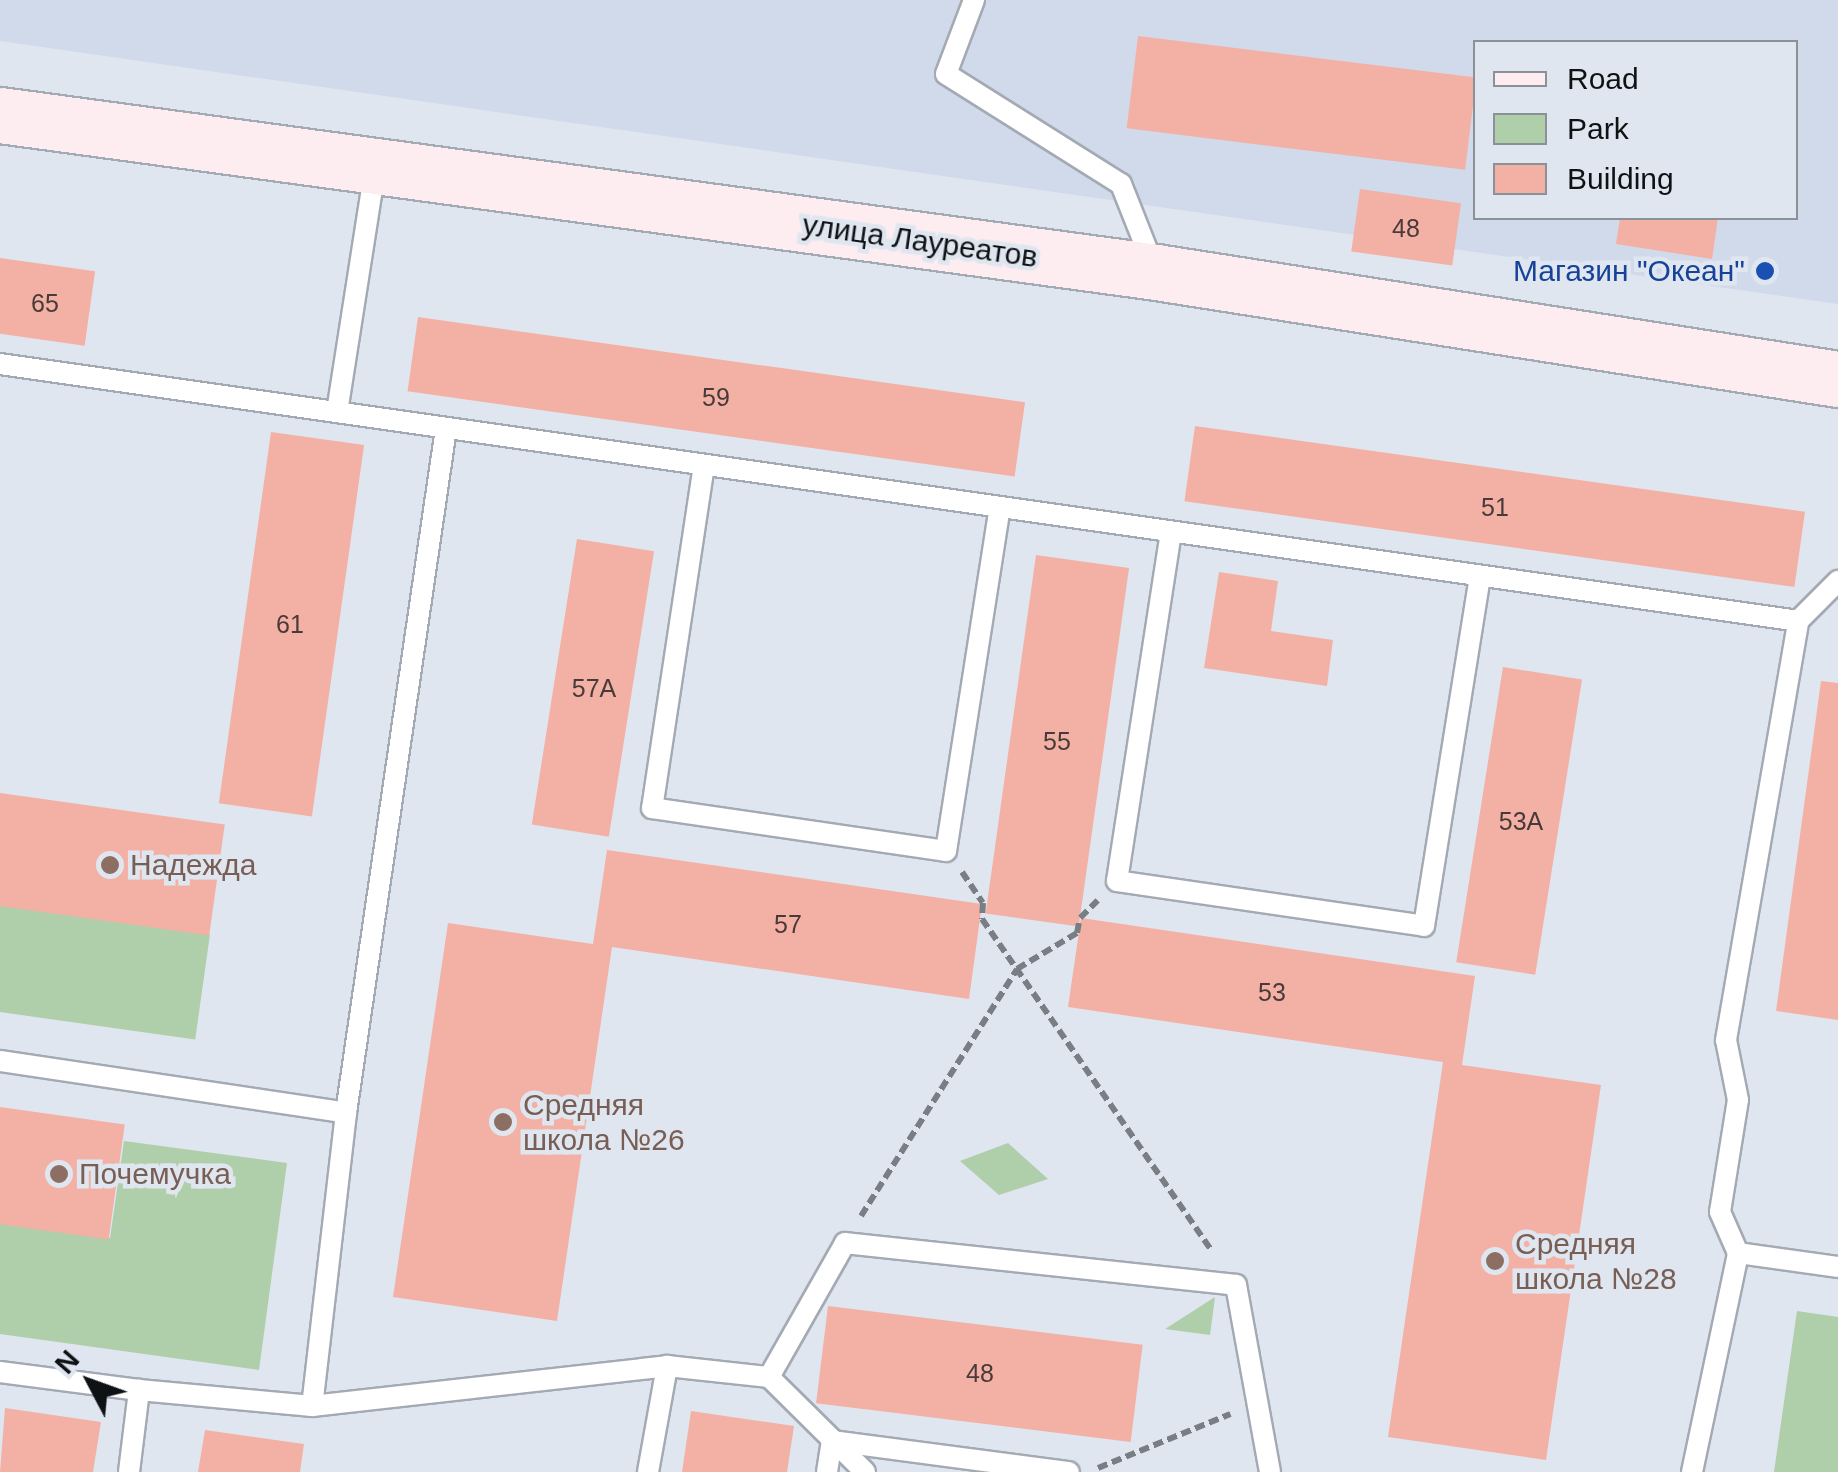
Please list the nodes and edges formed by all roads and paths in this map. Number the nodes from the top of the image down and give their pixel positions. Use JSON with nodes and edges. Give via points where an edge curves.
{"nodes":[{"id":1,"x":974,"y":0,"type":"edge"},
{"id":2,"x":0,"y":116,"type":"edge"},
{"id":3,"x":375,"y":169,"type":"junction"},
{"id":4,"x":1156,"y":272,"type":"junction"},
{"id":5,"x":0,"y":364,"type":"edge"},
{"id":6,"x":1838,"y":379,"type":"edge"},
{"id":7,"x":337,"y":412,"type":"junction"},
{"id":8,"x":446,"y":428,"type":"junction"},
{"id":9,"x":704,"y":465,"type":"junction"},
{"id":10,"x":1000,"y":507,"type":"junction"},
{"id":11,"x":1171,"y":532,"type":"junction"},
{"id":12,"x":1480,"y":576,"type":"junction"},
{"id":13,"x":1838,"y":581,"type":"edge"},
{"id":14,"x":1798,"y":621,"type":"junction"},
{"id":15,"x":946,"y":851,"type":"junction"},
{"id":16,"x":1117,"y":881,"type":"junction"},
{"id":17,"x":1018,"y":970,"type":"junction"},
{"id":18,"x":0,"y":1061,"type":"edge"},
{"id":19,"x":346,"y":1113,"type":"junction"},
{"id":20,"x":845,"y":1242,"type":"junction"},
{"id":21,"x":1738,"y":1253,"type":"junction"},
{"id":22,"x":1838,"y":1267,"type":"edge"},
{"id":23,"x":1236,"y":1286,"type":"junction"},
{"id":24,"x":667,"y":1366,"type":"junction"},
{"id":25,"x":0,"y":1372,"type":"edge"},
{"id":26,"x":769,"y":1377,"type":"junction"},
{"id":27,"x":139,"y":1390,"type":"junction"},
{"id":28,"x":1258,"y":1402,"type":"junction"},
{"id":29,"x":312,"y":1406,"type":"junction"},
{"id":30,"x":832,"y":1441,"type":"junction"},
{"id":31,"x":129,"y":1472,"type":"edge"},
{"id":32,"x":648,"y":1472,"type":"edge"},
{"id":33,"x":827,"y":1472,"type":"edge"},
{"id":34,"x":865,"y":1472,"type":"edge"},
{"id":35,"x":1069,"y":1472,"type":"edge"},
{"id":36,"x":1088,"y":1472,"type":"edge"},
{"id":37,"x":1270,"y":1472,"type":"edge"},
{"id":38,"x":1692,"y":1472,"type":"edge"}],
"edges":[{"from":1,"to":4,"type":"lane","via":[[946,74],[1121,184]]},
{"from":2,"to":3,"type":"street","name":"улица Лауреатов"},
{"from":3,"to":4,"type":"street","name":"улица Лауреатов"},
{"from":3,"to":7,"type":"lane"},
{"from":4,"to":6,"type":"street","name":"улица Лауреатов"},
{"from":5,"to":7,"type":"lane"},
{"from":7,"to":8,"type":"lane"},
{"from":8,"to":9,"type":"lane"},
{"from":8,"to":19,"type":"lane"},
{"from":9,"to":10,"type":"lane"},
{"from":9,"to":15,"type":"lane","via":[[652,808]]},
{"from":10,"to":11,"type":"lane"},
{"from":10,"to":15,"type":"lane"},
{"from":11,"to":12,"type":"lane"},
{"from":11,"to":16,"type":"lane"},
{"from":12,"to":14,"type":"lane"},
{"from":12,"to":16,"type":"lane","via":[[1424,926]]},
{"from":13,"to":14,"type":"lane"},
{"from":14,"to":21,"type":"lane","via":[[1726,1040],[1738,1100],[1720,1212]]},
{"from":15,"to":17,"type":"path"},
{"from":16,"to":17,"type":"path","via":[[1080,918],[1077,934]]},
{"from":17,"to":20,"type":"path"},
{"from":17,"to":23,"type":"path"},
{"from":18,"to":19,"type":"lane"},
{"from":19,"to":29,"type":"lane"},
{"from":20,"to":23,"type":"lane"},
{"from":20,"to":26,"type":"lane"},
{"from":21,"to":22,"type":"lane"},
{"from":21,"to":38,"type":"lane"},
{"from":23,"to":28,"type":"lane"},
{"from":24,"to":26,"type":"lane"},
{"from":24,"to":29,"type":"lane"},
{"from":24,"to":32,"type":"lane"},
{"from":25,"to":27,"type":"lane"},
{"from":26,"to":30,"type":"lane"},
{"from":27,"to":29,"type":"lane"},
{"from":27,"to":31,"type":"lane"},
{"from":28,"to":36,"type":"path"},
{"from":28,"to":37,"type":"lane"},
{"from":30,"to":33,"type":"lane"},
{"from":30,"to":34,"type":"lane"},
{"from":30,"to":35,"type":"lane"}]}
